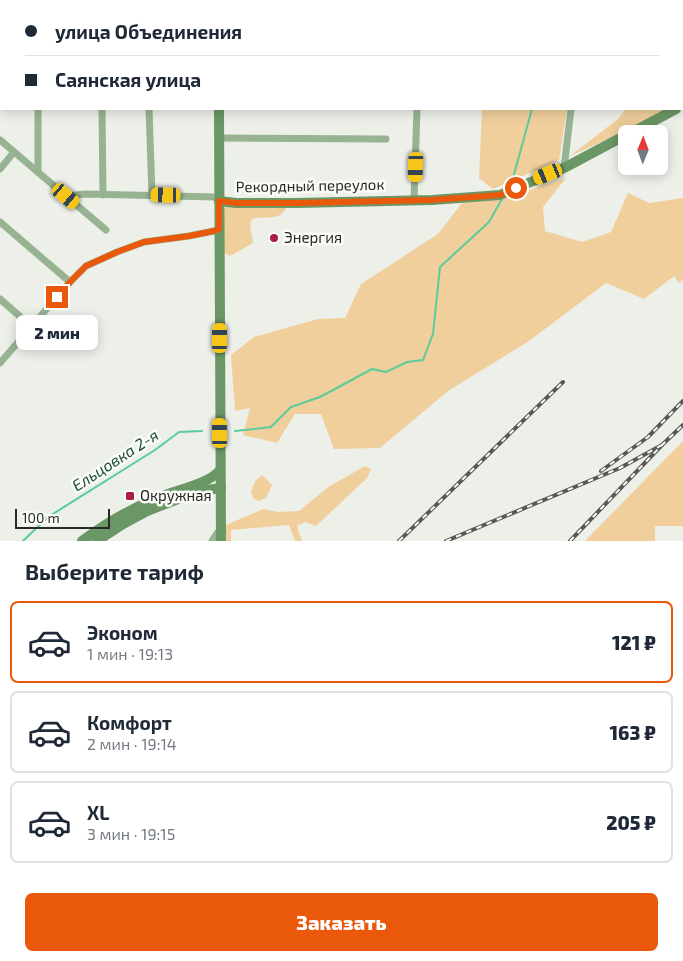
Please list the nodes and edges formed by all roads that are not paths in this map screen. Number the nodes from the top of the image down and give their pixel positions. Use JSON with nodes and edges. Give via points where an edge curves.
{"nodes":[{"id":1,"x":38,"y":110,"type":"edge"},
{"id":2,"x":102,"y":110,"type":"edge"},
{"id":3,"x":150,"y":110,"type":"edge"},
{"id":4,"x":219,"y":110,"type":"edge"},
{"id":5,"x":417,"y":110,"type":"edge"},
{"id":6,"x":571,"y":110,"type":"edge"},
{"id":7,"x":674,"y":110,"type":"edge"},
{"id":8,"x":645,"y":125,"type":"edge"},
{"id":9,"x":219,"y":138,"type":"junction"},
{"id":10,"x":386,"y":139,"type":"dead end"},
{"id":11,"x":618,"y":139,"type":"edge"},
{"id":12,"x":0,"y":140,"type":"edge"},
{"id":13,"x":14,"y":152,"type":"junction"},
{"id":14,"x":564,"y":168,"type":"junction"},
{"id":15,"x":0,"y":170,"type":"edge"},
{"id":16,"x":38,"y":172,"type":"junction"},
{"id":17,"x":103,"y":195,"type":"junction"},
{"id":18,"x":152,"y":195,"type":"junction"},
{"id":19,"x":66,"y":196,"type":"junction"},
{"id":20,"x":414,"y":199,"type":"junction"},
{"id":21,"x":219,"y":201,"type":"junction"},
{"id":22,"x":0,"y":222,"type":"edge"},
{"id":23,"x":219,"y":229,"type":"junction"},
{"id":24,"x":106,"y":230,"type":"dead end"},
{"id":25,"x":70,"y":282,"type":"junction"},
{"id":26,"x":0,"y":299,"type":"edge"},
{"id":27,"x":32,"y":326,"type":"junction"},
{"id":28,"x":0,"y":363,"type":"edge"},
{"id":29,"x":220,"y":470,"type":"junction"},
{"id":30,"x":221,"y":488,"type":"junction"},
{"id":31,"x":221,"y":527,"type":"junction"},
{"id":32,"x":82,"y":541,"type":"edge"},
{"id":33,"x":97,"y":541,"type":"edge"},
{"id":34,"x":212,"y":541,"type":"edge"},
{"id":35,"x":221,"y":541,"type":"edge"}],
"edges":[{"from":1,"to":16,"type":"street"},
{"from":2,"to":17,"type":"street"},
{"from":3,"to":18,"type":"street"},
{"from":4,"to":9,"type":"main road"},
{"from":5,"to":20,"type":"street"},
{"from":6,"to":14,"type":"street"},
{"from":7,"to":8,"type":"main road","name":"Рекордный переулок"},
{"from":9,"to":10,"type":"street"},
{"from":9,"to":21,"type":"main road"},
{"from":11,"to":14,"type":"main road","name":"Рекордный переулок"},
{"from":12,"to":13,"type":"street"},
{"from":13,"to":15,"type":"street"},
{"from":13,"to":16,"type":"street"},
{"from":14,"to":20,"type":"main road","name":"Рекордный переулок","via":[[500,195]]},
{"from":16,"to":19,"type":"street"},
{"from":17,"to":18,"type":"street"},
{"from":17,"to":19,"type":"street"},
{"from":18,"to":21,"type":"street","via":[[215,196]]},
{"from":19,"to":24,"type":"street"},
{"from":20,"to":21,"type":"main road","name":"Рекордный переулок","via":[[288,203]]},
{"from":21,"to":23,"type":"main road"},
{"from":22,"to":25,"type":"street"},
{"from":23,"to":25,"type":"street","via":[[144,242],[86,266]]},
{"from":23,"to":29,"type":"main road"},
{"from":25,"to":27,"type":"street"},
{"from":26,"to":27,"type":"street"},
{"from":27,"to":28,"type":"street"},
{"from":29,"to":30,"type":"main road"},
{"from":29,"to":32,"type":"main road","via":[[208,479],[127,512]]},
{"from":30,"to":31,"type":"main road"},
{"from":30,"to":33,"type":"main road","via":[[199,491],[147,511]]},
{"from":31,"to":34,"type":"street"},
{"from":31,"to":35,"type":"main road"}]}
